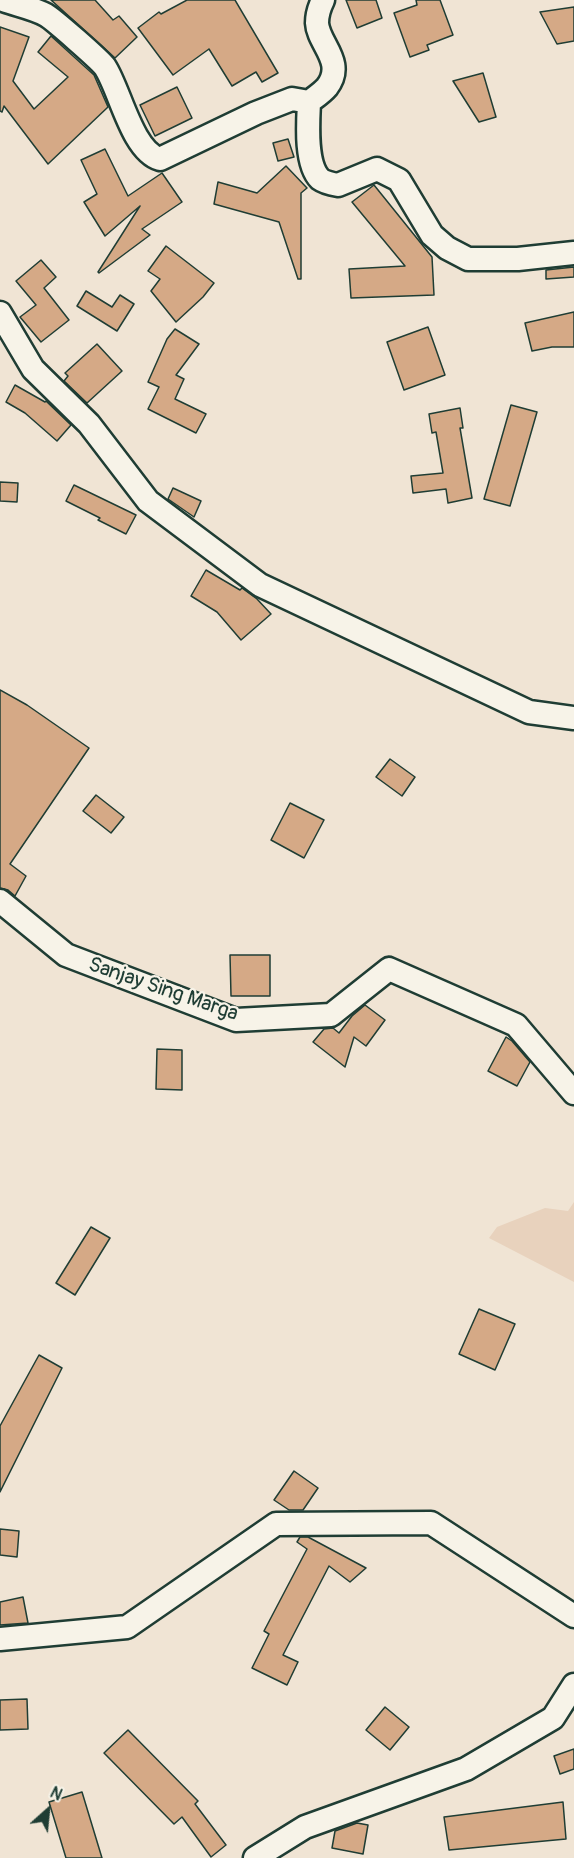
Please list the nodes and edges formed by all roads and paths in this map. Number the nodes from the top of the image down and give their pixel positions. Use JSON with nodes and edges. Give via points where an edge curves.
{"nodes":[{"id":1,"x":3,"y":0,"type":"edge"},
{"id":2,"x":323,"y":0,"type":"edge"},
{"id":3,"x":309,"y":102,"type":"junction"},
{"id":4,"x":574,"y":253,"type":"edge"},
{"id":5,"x":0,"y":313,"type":"edge"},
{"id":6,"x":574,"y":718,"type":"edge"},
{"id":7,"x":0,"y":901,"type":"edge"},
{"id":8,"x":574,"y":1094,"type":"edge"},
{"id":9,"x":574,"y":1616,"type":"edge"},
{"id":10,"x":0,"y":1639,"type":"edge"},
{"id":11,"x":574,"y":1685,"type":"edge"},
{"id":12,"x":255,"y":1858,"type":"edge"}],
"edges":[{"from":1,"to":3,"type":"street","via":[[47,15],[104,66],[134,130],[153,157],[160,159],[292,99]]},
{"from":2,"to":3,"type":"street","via":[[317,24],[333,62],[333,74],[327,87]]},
{"from":3,"to":4,"type":"street","via":[[311,165],[321,180],[338,186],[377,169],[399,180],[432,235],[468,259],[518,260]]},
{"from":5,"to":6,"type":"street","via":[[33,369],[89,424],[148,501],[260,585],[529,712]]},
{"from":7,"to":8,"type":"street","name":"Sanjay Sing Marga","via":[[66,956],[236,1020],[332,1015],[389,969],[516,1024]]},
{"from":9,"to":10,"type":"street","via":[[431,1523],[276,1524],[127,1627]]},
{"from":11,"to":12,"type":"street","via":[[553,1718],[466,1769],[305,1827]]}]}
